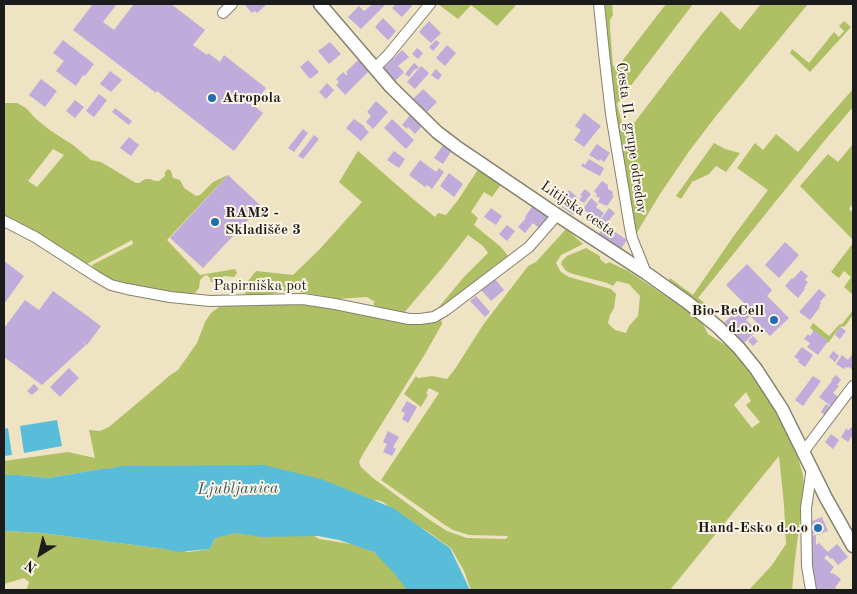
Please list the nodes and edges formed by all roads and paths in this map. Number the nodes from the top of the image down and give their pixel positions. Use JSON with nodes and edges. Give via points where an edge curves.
{"nodes":[{"id":1,"x":232,"y":4,"type":"edge"},
{"id":2,"x":320,"y":4,"type":"edge"},
{"id":3,"x":430,"y":4,"type":"edge"},
{"id":4,"x":599,"y":4,"type":"edge"},
{"id":5,"x":223,"y":12,"type":"dead end"},
{"id":6,"x":375,"y":68,"type":"junction"},
{"id":7,"x":557,"y":215,"type":"junction"},
{"id":8,"x":4,"y":221,"type":"edge"},
{"id":9,"x":646,"y":273,"type":"junction"},
{"id":10,"x":853,"y":386,"type":"edge"},
{"id":11,"x":804,"y":451,"type":"junction"},
{"id":12,"x":812,"y":468,"type":"junction"},
{"id":13,"x":853,"y":546,"type":"edge"},
{"id":14,"x":811,"y":590,"type":"edge"}],
"edges":[{"from":1,"to":5,"type":"street"},
{"from":2,"to":6,"type":"main road","name":"Litijska cesta"},
{"from":3,"to":6,"type":"street"},
{"from":4,"to":9,"type":"street","name":"Cesta II. grupe odredov","via":[[611,114],[630,228]]},
{"from":6,"to":7,"type":"main road","name":"Litijska cesta","via":[[437,132]]},
{"from":7,"to":8,"type":"street","name":"Papirniška pot","via":[[529,247],[446,310],[434,316],[409,319],[303,299],[210,301],[127,289],[111,285]]},
{"from":7,"to":9,"type":"main road","name":"Litijska cesta"},
{"from":9,"to":11,"type":"main road","name":"Litijska cesta","via":[[704,314],[739,348],[782,409]]},
{"from":10,"to":11,"type":"street"},
{"from":11,"to":12,"type":"main road","name":"Litijska cesta"},
{"from":12,"to":13,"type":"main road","name":"Litijska cesta"},
{"from":12,"to":14,"type":"street","via":[[806,508],[807,566]]}]}
